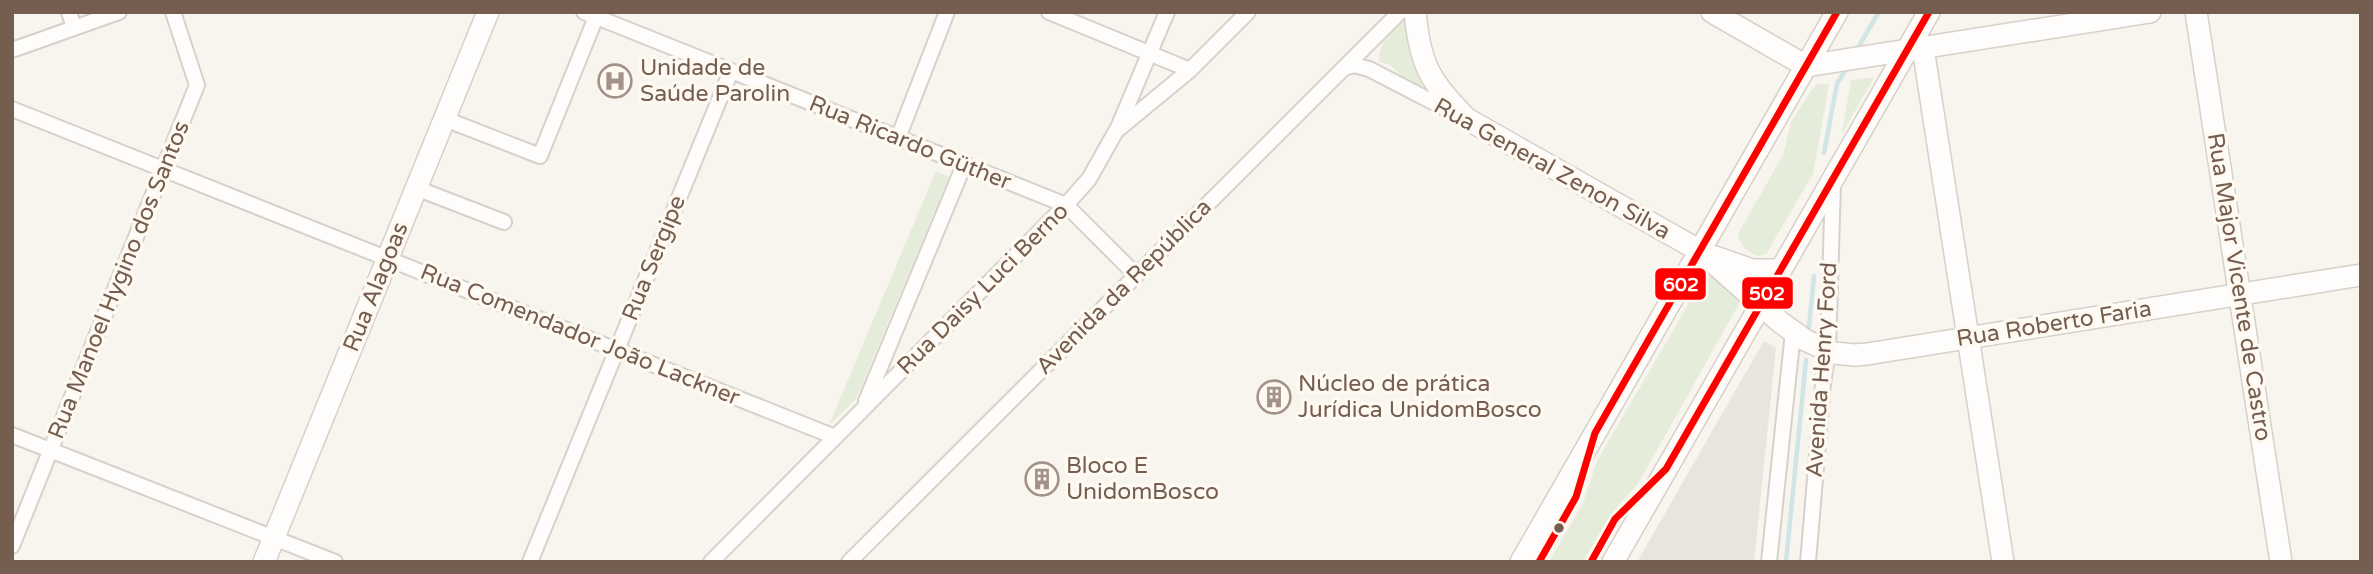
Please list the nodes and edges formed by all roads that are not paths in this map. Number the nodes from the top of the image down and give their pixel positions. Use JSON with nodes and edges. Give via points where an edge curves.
{"nodes":[{"id":1,"x":69,"y":12,"type":"edge"},
{"id":2,"x":119,"y":12,"type":"edge"},
{"id":3,"x":173,"y":12,"type":"edge"},
{"id":4,"x":488,"y":12,"type":"edge"},
{"id":5,"x":947,"y":12,"type":"edge"},
{"id":6,"x":1049,"y":12,"type":"edge"},
{"id":7,"x":1167,"y":12,"type":"edge"},
{"id":8,"x":1248,"y":12,"type":"edge"},
{"id":9,"x":1400,"y":12,"type":"edge"},
{"id":10,"x":1415,"y":12,"type":"edge"},
{"id":11,"x":1712,"y":12,"type":"edge"},
{"id":12,"x":1837,"y":12,"type":"edge"},
{"id":13,"x":1929,"y":12,"type":"edge"},
{"id":14,"x":2150,"y":12,"type":"edge"},
{"id":15,"x":2196,"y":12,"type":"edge"},
{"id":16,"x":590,"y":15,"type":"edge"},
{"id":17,"x":74,"y":28,"type":"junction"},
{"id":18,"x":1374,"y":38,"type":"junction"},
{"id":19,"x":1915,"y":49,"type":"junction"},
{"id":20,"x":12,"y":50,"type":"edge"},
{"id":21,"x":1149,"y":53,"type":"junction"},
{"id":22,"x":1806,"y":66,"type":"junction"},
{"id":23,"x":1344,"y":68,"type":"junction"},
{"id":24,"x":1369,"y":69,"type":"junction"},
{"id":25,"x":1190,"y":70,"type":"junction"},
{"id":26,"x":730,"y":71,"type":"junction"},
{"id":27,"x":12,"y":110,"type":"edge"},
{"id":28,"x":445,"y":119,"type":"junction"},
{"id":29,"x":1467,"y":120,"type":"junction"},
{"id":30,"x":1116,"y":131,"type":"junction"},
{"id":31,"x":898,"y":138,"type":"junction"},
{"id":32,"x":964,"y":164,"type":"junction"},
{"id":33,"x":163,"y":170,"type":"junction"},
{"id":34,"x":1834,"y":178,"type":"junction"},
{"id":35,"x":416,"y":188,"type":"junction"},
{"id":36,"x":1066,"y":205,"type":"junction"},
{"id":37,"x":504,"y":222,"type":"dead end"},
{"id":38,"x":1700,"y":251,"type":"junction"},
{"id":39,"x":387,"y":259,"type":"junction"},
{"id":40,"x":1781,"y":270,"type":"junction"},
{"id":41,"x":1136,"y":275,"type":"junction"},
{"id":42,"x":2361,"y":275,"type":"edge"},
{"id":43,"x":2240,"y":295,"type":"junction"},
{"id":44,"x":1761,"y":304,"type":"junction"},
{"id":45,"x":1793,"y":332,"type":"junction"},
{"id":46,"x":1968,"y":338,"type":"junction"},
{"id":47,"x":617,"y":350,"type":"junction"},
{"id":48,"x":1828,"y":351,"type":"junction"},
{"id":49,"x":863,"y":409,"type":"junction"},
{"id":50,"x":12,"y":435,"type":"edge"},
{"id":51,"x":835,"y":437,"type":"junction"},
{"id":52,"x":51,"y":450,"type":"junction"},
{"id":53,"x":274,"y":538,"type":"junction"},
{"id":54,"x":12,"y":546,"type":"edge"},
{"id":55,"x":264,"y":562,"type":"edge"},
{"id":56,"x":335,"y":562,"type":"edge"},
{"id":57,"x":530,"y":562,"type":"edge"},
{"id":58,"x":711,"y":562,"type":"edge"},
{"id":59,"x":849,"y":562,"type":"edge"},
{"id":60,"x":1521,"y":562,"type":"edge"},
{"id":61,"x":1613,"y":562,"type":"edge"},
{"id":62,"x":1769,"y":562,"type":"edge"},
{"id":63,"x":1808,"y":562,"type":"edge"},
{"id":64,"x":2003,"y":562,"type":"edge"},
{"id":65,"x":2281,"y":562,"type":"edge"}],
"edges":[{"from":1,"to":17,"type":"street"},
{"from":2,"to":17,"type":"street"},
{"from":3,"to":33,"type":"street","name":"Rua Manoel Hygino dos Santos","via":[[197,85]]},
{"from":4,"to":28,"type":"main road","name":"Rua Alagoas"},
{"from":5,"to":31,"type":"street"},
{"from":6,"to":21,"type":"street"},
{"from":7,"to":21,"type":"street"},
{"from":8,"to":25,"type":"street","name":"Rua Daisy Luci Berno"},
{"from":9,"to":18,"type":"street","name":"Avenida da República"},
{"from":10,"to":29,"type":"main road","via":[[1425,66]]},
{"from":11,"to":22,"type":"main road"},
{"from":12,"to":22,"type":"main road"},
{"from":13,"to":19,"type":"main road"},
{"from":14,"to":19,"type":"main road"},
{"from":15,"to":43,"type":"main road","name":"Rua Major Vicente de Castro"},
{"from":16,"to":26,"type":"street","name":"Rua Ricardo Güther"},
{"from":16,"to":28,"type":"street","via":[[540,156]]},
{"from":17,"to":20,"type":"street"},
{"from":18,"to":23,"type":"street","name":"Avenida da República"},
{"from":18,"to":24,"type":"street"},
{"from":19,"to":22,"type":"main road"},
{"from":19,"to":34,"type":"main road"},
{"from":19,"to":46,"type":"main road"},
{"from":21,"to":25,"type":"street"},
{"from":21,"to":30,"type":"street"},
{"from":22,"to":38,"type":"main road"},
{"from":23,"to":24,"type":"street","name":"Rua General Zenon Silva"},
{"from":23,"to":41,"type":"street","name":"Avenida da República"},
{"from":24,"to":29,"type":"street","name":"Rua General Zenon Silva"},
{"from":25,"to":30,"type":"street","name":"Rua Daisy Luci Berno"},
{"from":26,"to":31,"type":"street","name":"Rua Ricardo Güther"},
{"from":26,"to":47,"type":"street","name":"Rua Sergipe"},
{"from":27,"to":33,"type":"street","name":"Rua Comendador João Lackner"},
{"from":28,"to":35,"type":"main road","name":"Rua Alagoas"},
{"from":29,"to":38,"type":"main road","name":"Rua General Zenon Silva"},
{"from":30,"to":36,"type":"street","name":"Rua Daisy Luci Berno","via":[[1089,179]]},
{"from":31,"to":32,"type":"street","name":"Rua Ricardo Güther"},
{"from":32,"to":36,"type":"street","name":"Rua Ricardo Güther"},
{"from":32,"to":49,"type":"street"},
{"from":33,"to":39,"type":"street","name":"Rua Comendador João Lackner"},
{"from":33,"to":52,"type":"street","name":"Rua Manoel Hygino dos Santos"},
{"from":34,"to":40,"type":"main road"},
{"from":34,"to":48,"type":"street","name":"Avenida Henry Ford"},
{"from":35,"to":37,"type":"street"},
{"from":35,"to":39,"type":"main road","name":"Rua Alagoas"},
{"from":36,"to":41,"type":"street","name":"Rua Ricardo Güther"},
{"from":36,"to":49,"type":"street","name":"Rua Daisy Luci Berno"},
{"from":38,"to":40,"type":"main road","via":[[1752,270]]},
{"from":38,"to":44,"type":"main road","name":"Rua General Zenon Silva"},
{"from":38,"to":60,"type":"main road"},
{"from":39,"to":47,"type":"street","name":"Rua Comendador João Lackner"},
{"from":39,"to":53,"type":"main road","name":"Rua Alagoas"},
{"from":40,"to":44,"type":"main road"},
{"from":41,"to":59,"type":"street","name":"Avenida da República"},
{"from":42,"to":43,"type":"main road","name":"Rua Roberto Faria"},
{"from":43,"to":46,"type":"main road","name":"Rua Roberto Faria"},
{"from":43,"to":65,"type":"main road","name":"Rua Major Vicente de Castro"},
{"from":44,"to":45,"type":"main road","name":"Rua Roberto Faria"},
{"from":44,"to":61,"type":"main road"},
{"from":45,"to":48,"type":"main road","name":"Rua Roberto Faria"},
{"from":45,"to":62,"type":"street","name":"Avenida Henry Ford"},
{"from":46,"to":48,"type":"main road","name":"Rua Roberto Faria","via":[[1855,355]]},
{"from":46,"to":64,"type":"main road"},
{"from":47,"to":51,"type":"street","name":"Rua Comendador João Lackner"},
{"from":47,"to":57,"type":"street","name":"Rua Sergipe"},
{"from":48,"to":63,"type":"street","name":"Avenida Henry Ford"},
{"from":49,"to":51,"type":"street","name":"Rua Daisy Luci Berno"},
{"from":50,"to":52,"type":"street"},
{"from":51,"to":58,"type":"street","name":"Rua Daisy Luci Berno"},
{"from":52,"to":53,"type":"street"},
{"from":52,"to":54,"type":"street","name":"Rua Manoel Hygino dos Santos"},
{"from":53,"to":55,"type":"main road","name":"Rua Alagoas"},
{"from":53,"to":56,"type":"street"}]}
